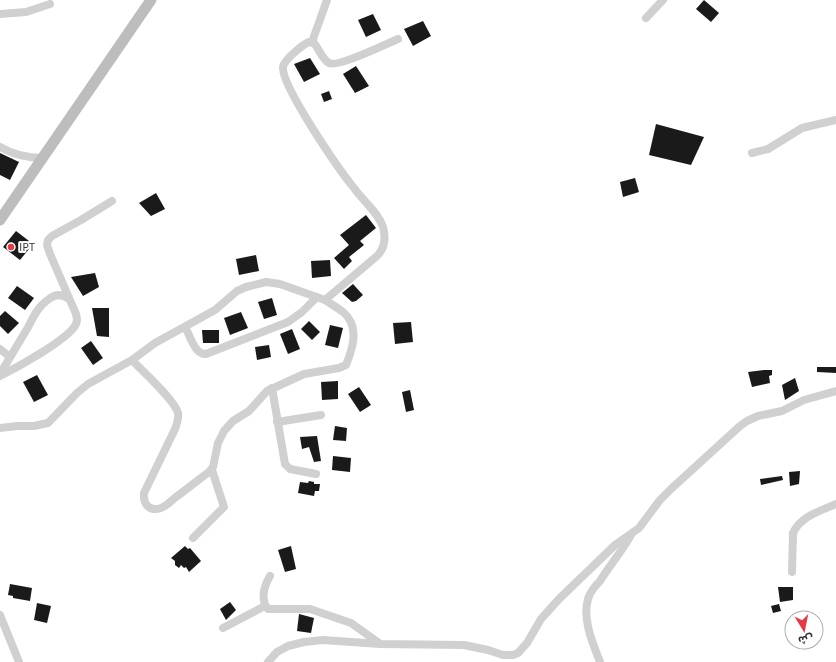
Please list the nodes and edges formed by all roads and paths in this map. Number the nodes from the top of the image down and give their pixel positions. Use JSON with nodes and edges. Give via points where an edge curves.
{"nodes":[{"id":1,"x":151,"y":0,"type":"edge"},
{"id":2,"x":327,"y":0,"type":"edge"},
{"id":3,"x":663,"y":0,"type":"edge"},
{"id":4,"x":50,"y":4,"type":"dead end"},
{"id":5,"x":0,"y":14,"type":"edge"},
{"id":6,"x":646,"y":18,"type":"dead end"},
{"id":7,"x":398,"y":39,"type":"dead end"},
{"id":8,"x":312,"y":42,"type":"junction"},
{"id":9,"x":836,"y":120,"type":"edge"},
{"id":10,"x":0,"y":147,"type":"edge"},
{"id":11,"x":752,"y":153,"type":"dead end"},
{"id":12,"x":42,"y":158,"type":"junction"},
{"id":13,"x":112,"y":201,"type":"dead end"},
{"id":14,"x":0,"y":220,"type":"edge"},
{"id":15,"x":321,"y":298,"type":"junction"},
{"id":16,"x":69,"y":299,"type":"junction"},
{"id":17,"x":185,"y":327,"type":"junction"},
{"id":18,"x":0,"y":349,"type":"edge"},
{"id":19,"x":10,"y":357,"type":"junction"},
{"id":20,"x":132,"y":360,"type":"junction"},
{"id":21,"x":0,"y":375,"type":"edge"},
{"id":22,"x":272,"y":388,"type":"junction"},
{"id":23,"x":836,"y":391,"type":"edge"},
{"id":24,"x":321,"y":415,"type":"dead end"},
{"id":25,"x":278,"y":422,"type":"junction"},
{"id":26,"x":0,"y":428,"type":"edge"},
{"id":27,"x":212,"y":470,"type":"junction"},
{"id":28,"x":316,"y":474,"type":"dead end"},
{"id":29,"x":836,"y":504,"type":"edge"},
{"id":30,"x":631,"y":534,"type":"junction"},
{"id":31,"x":193,"y":538,"type":"dead end"},
{"id":32,"x":792,"y":572,"type":"dead end"},
{"id":33,"x":270,"y":576,"type":"dead end"},
{"id":34,"x":265,"y":606,"type":"junction"},
{"id":35,"x":0,"y":615,"type":"edge"},
{"id":36,"x":223,"y":628,"type":"dead end"},
{"id":37,"x":380,"y":644,"type":"junction"},
{"id":38,"x":20,"y":662,"type":"edge"},
{"id":39,"x":268,"y":662,"type":"edge"},
{"id":40,"x":600,"y":662,"type":"edge"}],
"edges":[{"from":1,"to":12,"type":"main road"},
{"from":2,"to":8,"type":"street"},
{"from":3,"to":6,"type":"street"},
{"from":4,"to":5,"type":"street","via":[[26,12]]},
{"from":7,"to":8,"type":"street","via":[[334,65],[329,64]]},
{"from":8,"to":15,"type":"street","via":[[306,43],[287,60],[283,67],[284,75],[323,145],[376,215],[385,238],[377,256]]},
{"from":9,"to":11,"type":"street","via":[[802,128],[768,149]]},
{"from":10,"to":12,"type":"street","via":[[19,156]]},
{"from":12,"to":14,"type":"main road"},
{"from":13,"to":16,"type":"street","via":[[48,240],[48,248]]},
{"from":15,"to":17,"type":"street","via":[[280,284],[253,284]]},
{"from":15,"to":17,"type":"street","via":[[288,322],[206,354],[198,351]]},
{"from":15,"to":22,"type":"street","via":[[343,312],[353,328],[353,343],[346,365],[304,374]]},
{"from":16,"to":19,"type":"street","via":[[57,295],[44,302]]},
{"from":16,"to":21,"type":"street","via":[[77,318],[75,326],[46,349]]},
{"from":17,"to":20,"type":"street","via":[[155,343]]},
{"from":18,"to":19,"type":"street"},
{"from":19,"to":21,"type":"street"},
{"from":20,"to":26,"type":"street","via":[[82,388],[48,423]]},
{"from":20,"to":27,"type":"street","via":[[171,402],[177,410],[178,418],[145,490],[146,505],[152,509],[165,506]]},
{"from":22,"to":25,"type":"street"},
{"from":22,"to":27,"type":"street","via":[[248,411],[232,421],[224,431],[218,443]]},
{"from":23,"to":30,"type":"street","via":[[811,398],[782,411],[754,418],[740,426],[671,489],[642,525]]},
{"from":24,"to":25,"type":"street"},
{"from":25,"to":28,"type":"street","via":[[286,466],[292,470]]},
{"from":27,"to":31,"type":"street","via":[[224,507]]},
{"from":29,"to":32,"type":"street","via":[[806,518],[796,527],[793,533]]},
{"from":30,"to":37,"type":"street","via":[[614,545],[559,599],[541,619],[527,643],[513,655],[464,645]]},
{"from":30,"to":40,"type":"street","via":[[587,602],[589,627]]},
{"from":33,"to":34,"type":"street","via":[[263,593]]},
{"from":34,"to":36,"type":"street"},
{"from":34,"to":37,"type":"street","via":[[268,610],[314,610],[351,623]]},
{"from":35,"to":38,"type":"street"},
{"from":37,"to":39,"type":"street","via":[[323,640],[304,642],[277,652]]}]}
